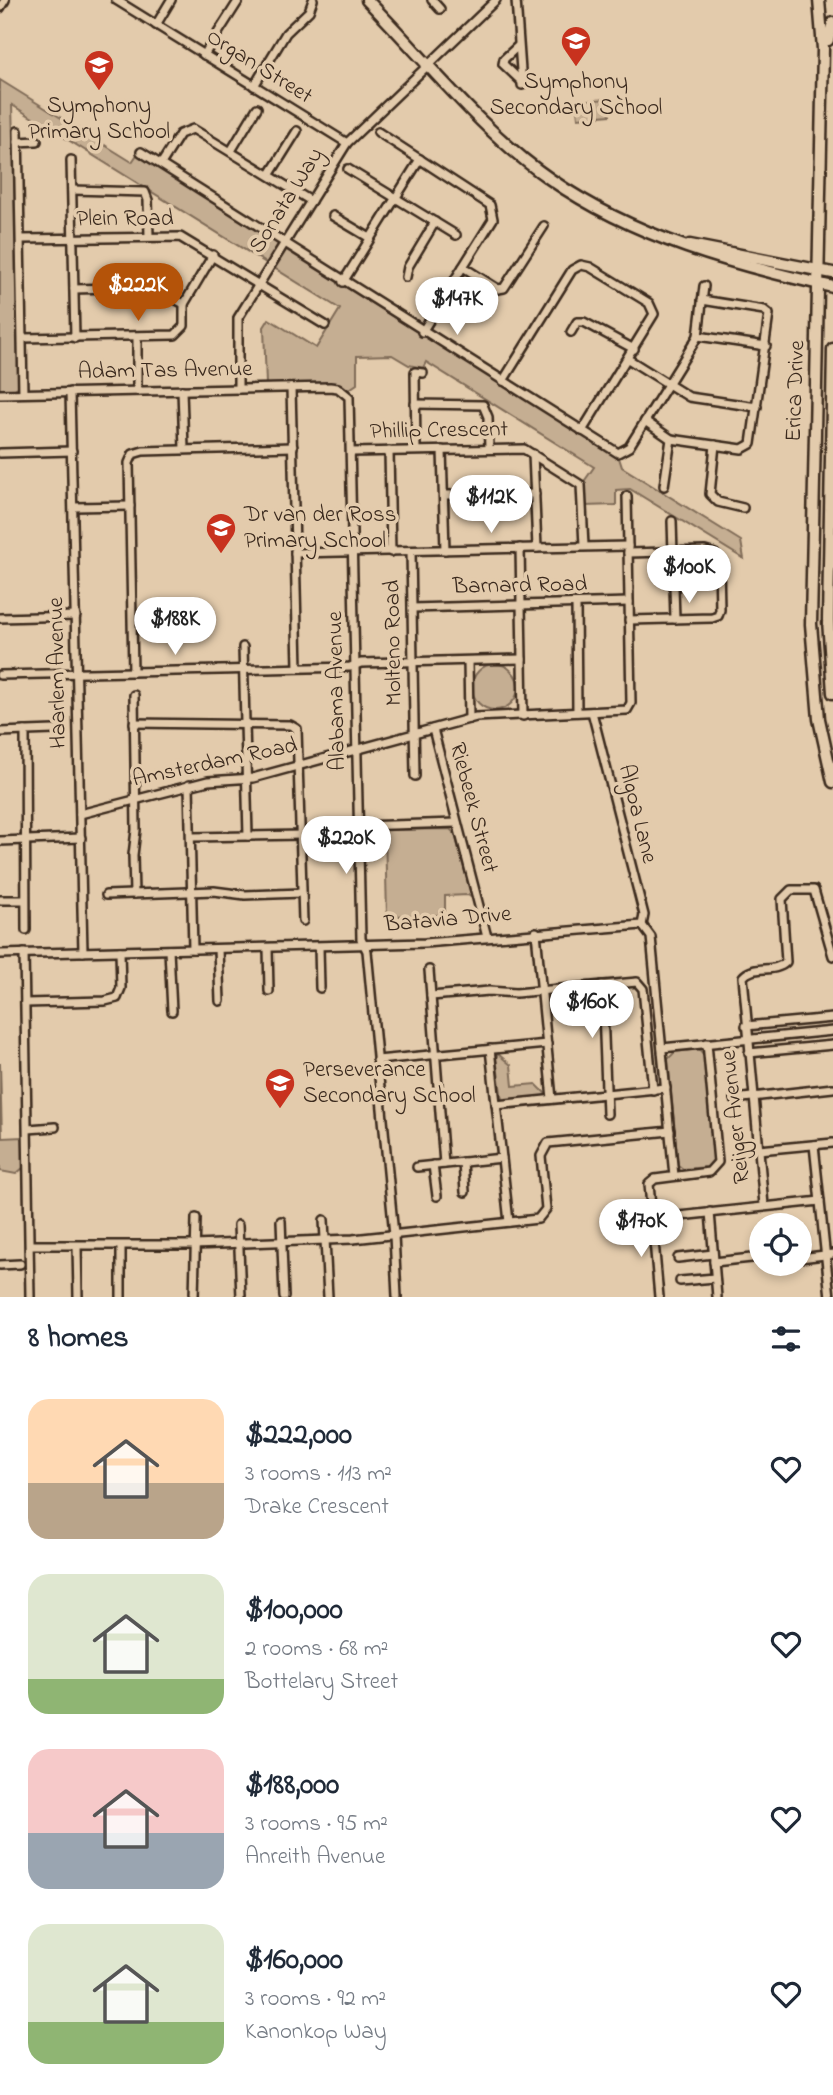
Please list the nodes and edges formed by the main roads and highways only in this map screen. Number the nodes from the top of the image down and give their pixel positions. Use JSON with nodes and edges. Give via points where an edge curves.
{"nodes":[{"id":1,"x":367,"y":0,"type":"edge"},
{"id":2,"x":821,"y":0,"type":"edge"},
{"id":3,"x":833,"y":16,"type":"edge"},
{"id":4,"x":833,"y":23,"type":"edge"},
{"id":5,"x":822,"y":107,"type":"junction"},
{"id":6,"x":679,"y":243,"type":"junction"},
{"id":7,"x":819,"y":270,"type":"junction"},
{"id":8,"x":833,"y":273,"type":"edge"},
{"id":9,"x":818,"y":284,"type":"junction"},
{"id":10,"x":833,"y":287,"type":"edge"},
{"id":11,"x":833,"y":349,"type":"edge"},
{"id":12,"x":833,"y":694,"type":"edge"},
{"id":13,"x":833,"y":782,"type":"edge"}],
"edges":[{"from":1,"to":6,"type":"main road","via":[[495,133],[550,179],[617,217]]},
{"from":2,"to":3,"type":"main road"},
{"from":2,"to":5,"type":"main road","name":"Erica Drive"},
{"from":4,"to":5,"type":"main road","via":[[828,32]]},
{"from":5,"to":7,"type":"main road","name":"Erica Drive"},
{"from":6,"to":7,"type":"main road"},
{"from":6,"to":9,"type":"main road","via":[[736,265]]},
{"from":7,"to":8,"type":"main road"},
{"from":7,"to":9,"type":"main road","name":"Erica Drive"},
{"from":9,"to":10,"type":"main road"},
{"from":9,"to":13,"type":"main road","name":"Erica Drive","via":[[811,642],[819,719]]},
{"from":11,"to":12,"type":"main road","name":"Erica Drive","via":[[828,620]]}]}
